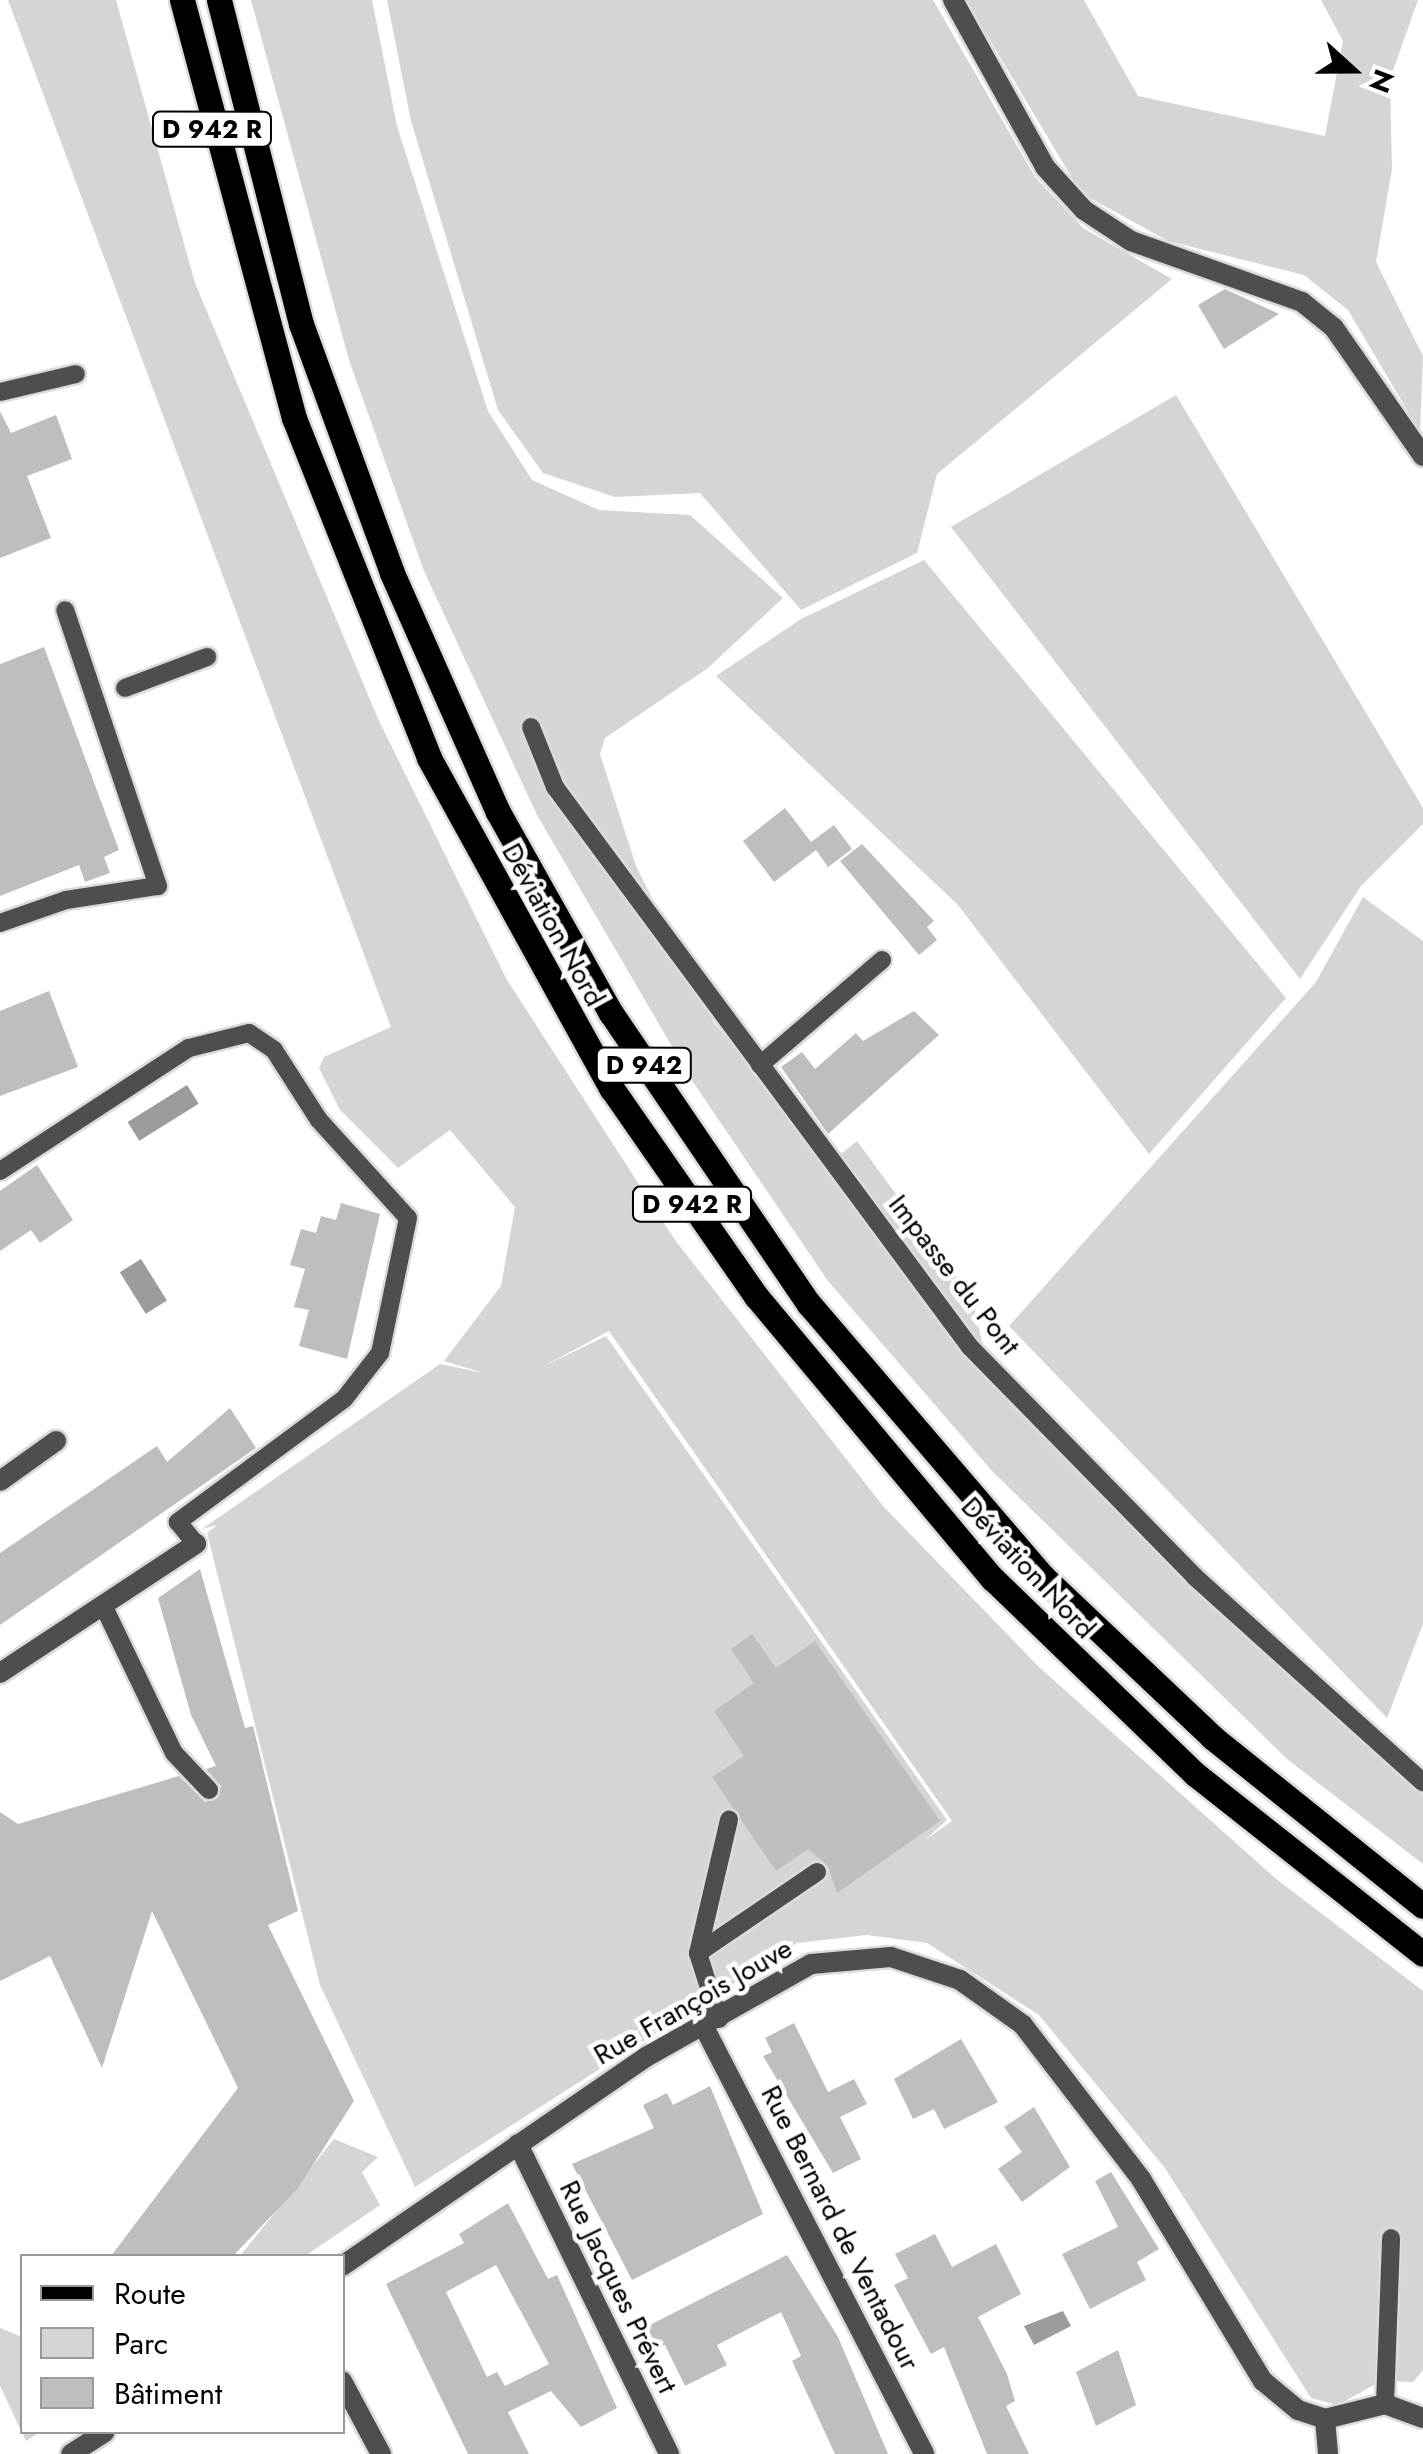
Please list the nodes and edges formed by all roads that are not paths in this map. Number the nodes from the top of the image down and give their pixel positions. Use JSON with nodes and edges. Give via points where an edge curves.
{"nodes":[{"id":1,"x":182,"y":0,"type":"edge"},
{"id":2,"x":220,"y":0,"type":"edge"},
{"id":3,"x":953,"y":0,"type":"edge"},
{"id":4,"x":76,"y":374,"type":"dead end"},
{"id":5,"x":0,"y":392,"type":"edge"},
{"id":6,"x":1423,"y":456,"type":"edge"},
{"id":7,"x":65,"y":610,"type":"dead end"},
{"id":8,"x":208,"y":657,"type":"dead end"},
{"id":9,"x":125,"y":688,"type":"dead end"},
{"id":10,"x":531,"y":727,"type":"dead end"},
{"id":11,"x":0,"y":923,"type":"edge"},
{"id":12,"x":882,"y":960,"type":"dead end"},
{"id":13,"x":760,"y":1065,"type":"junction"},
{"id":14,"x":0,"y":1172,"type":"edge"},
{"id":15,"x":56,"y":1441,"type":"dead end"},
{"id":16,"x":0,"y":1480,"type":"edge"},
{"id":17,"x":196,"y":1544,"type":"joint"},
{"id":18,"x":104,"y":1605,"type":"junction"},
{"id":19,"x":0,"y":1673,"type":"edge"},
{"id":20,"x":1423,"y":1782,"type":"edge"},
{"id":21,"x":209,"y":1790,"type":"dead end"},
{"id":22,"x":730,"y":1820,"type":"dead end"},
{"id":23,"x":817,"y":1872,"type":"dead end"},
{"id":24,"x":1423,"y":1906,"type":"edge"},
{"id":25,"x":698,"y":1954,"type":"junction"},
{"id":26,"x":1423,"y":1954,"type":"edge"},
{"id":27,"x":712,"y":2024,"type":"junction"},
{"id":28,"x":518,"y":2144,"type":"junction"},
{"id":29,"x":1391,"y":2238,"type":"dead end"},
{"id":30,"x":345,"y":2264,"type":"edge"},
{"id":31,"x":345,"y":2386,"type":"edge"},
{"id":32,"x":1385,"y":2404,"type":"junction"},
{"id":33,"x":1325,"y":2418,"type":"junction"},
{"id":34,"x":1423,"y":2418,"type":"edge"},
{"id":35,"x":102,"y":2434,"type":"edge"},
{"id":36,"x":81,"y":2451,"type":"edge"},
{"id":37,"x":381,"y":2454,"type":"edge"},
{"id":38,"x":669,"y":2454,"type":"edge"},
{"id":39,"x":924,"y":2454,"type":"edge"},
{"id":40,"x":1328,"y":2454,"type":"edge"}],
"edges":[{"from":1,"to":26,"type":"main road","name":"Déviation Nord","number":"D 942 R","via":[[294,418],[429,758],[612,1089],[767,1310],[993,1579],[1195,1774]]},
{"from":2,"to":24,"type":"main road","name":"Déviation Nord","number":"D 942","via":[[301,324],[392,574],[498,812],[622,1030],[808,1304],[1043,1577],[1212,1737]]},
{"from":3,"to":6,"type":"street","via":[[1045,167],[1084,210],[1131,241],[1302,302],[1334,328]]},
{"from":4,"to":5,"type":"lane"},
{"from":7,"to":11,"type":"lane","via":[[158,886],[66,900]]},
{"from":8,"to":9,"type":"lane"},
{"from":10,"to":13,"type":"lane","name":"Impasse du Pont","via":[[554,788]]},
{"from":12,"to":13,"type":"lane"},
{"from":13,"to":20,"type":"lane","name":"Impasse du Pont","via":[[970,1347],[1196,1577]]},
{"from":14,"to":17,"type":"lane","via":[[188,1048],[249,1033],[274,1050],[319,1120],[408,1218],[380,1353],[344,1399],[178,1522]]},
{"from":15,"to":16,"type":"street"},
{"from":17,"to":18,"type":"street"},
{"from":18,"to":19,"type":"street"},
{"from":18,"to":21,"type":"lane","via":[[174,1753]]},
{"from":22,"to":25,"type":"lane"},
{"from":23,"to":25,"type":"lane"},
{"from":25,"to":27,"type":"lane"},
{"from":27,"to":28,"type":"street","name":"Rue François Jouve","via":[[646,2057]]},
{"from":27,"to":33,"type":"street","name":"Rue François Jouve","via":[[811,1964],[848,1954],[924,1965],[994,2000],[1066,2076],[1142,2179],[1262,2381],[1298,2410]]},
{"from":27,"to":39,"type":"street","name":"Rue Bernard de Ventadour"},
{"from":28,"to":30,"type":"street","name":"Rue François Jouve"},
{"from":28,"to":38,"type":"street","name":"Rue Jacques Prévert"},
{"from":29,"to":32,"type":"lane"},
{"from":31,"to":37,"type":"street"},
{"from":32,"to":33,"type":"street"},
{"from":32,"to":34,"type":"street"},
{"from":33,"to":40,"type":"street"},
{"from":35,"to":36,"type":"street"}]}
